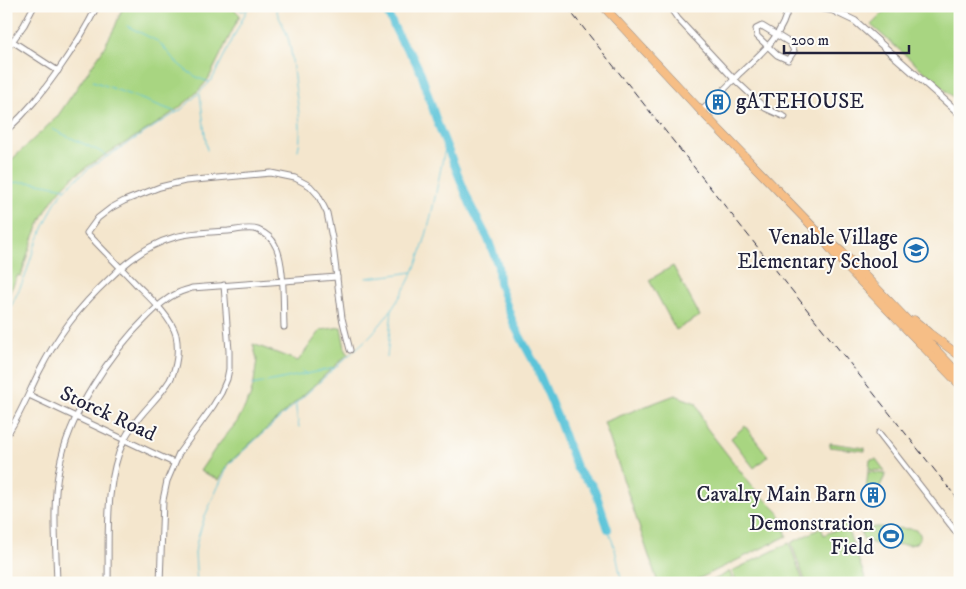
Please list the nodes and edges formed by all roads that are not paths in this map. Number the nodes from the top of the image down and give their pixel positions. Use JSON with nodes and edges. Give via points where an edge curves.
{"nodes":[{"id":1,"x":34,"y":6,"type":"edge"},
{"id":2,"x":97,"y":6,"type":"edge"},
{"id":3,"x":602,"y":6,"type":"edge"},
{"id":4,"x":668,"y":6,"type":"edge"},
{"id":5,"x":788,"y":6,"type":"edge"},
{"id":6,"x":810,"y":6,"type":"edge"},
{"id":7,"x":777,"y":34,"type":"junction"},
{"id":8,"x":6,"y":37,"type":"edge"},
{"id":9,"x":13,"y":40,"type":"junction"},
{"id":10,"x":768,"y":46,"type":"junction"},
{"id":11,"x":6,"y":50,"type":"edge"},
{"id":12,"x":58,"y":71,"type":"junction"},
{"id":13,"x":734,"y":79,"type":"junction"},
{"id":14,"x":701,"y":111,"type":"junction"},
{"id":15,"x":960,"y":114,"type":"edge"},
{"id":16,"x":785,"y":117,"type":"dead end"},
{"id":17,"x":6,"y":132,"type":"edge"},
{"id":18,"x":815,"y":229,"type":"junction"},
{"id":19,"x":121,"y":268,"type":"junction"},
{"id":20,"x":337,"y":277,"type":"junction"},
{"id":21,"x":282,"y":280,"type":"junction"},
{"id":22,"x":224,"y":285,"type":"junction"},
{"id":23,"x":876,"y":286,"type":"junction"},
{"id":24,"x":158,"y":306,"type":"junction"},
{"id":25,"x":284,"y":327,"type":"dead end"},
{"id":26,"x":350,"y":350,"type":"dead end"},
{"id":27,"x":960,"y":356,"type":"edge"},
{"id":28,"x":960,"y":374,"type":"edge"},
{"id":29,"x":960,"y":385,"type":"edge"},
{"id":30,"x":29,"y":395,"type":"junction"},
{"id":31,"x":76,"y":418,"type":"junction"},
{"id":32,"x":879,"y":433,"type":"dead end"},
{"id":33,"x":6,"y":436,"type":"edge"},
{"id":34,"x":124,"y":440,"type":"junction"},
{"id":35,"x":174,"y":463,"type":"junction"},
{"id":36,"x":960,"y":537,"type":"edge"},
{"id":37,"x":58,"y":583,"type":"edge"},
{"id":38,"x":108,"y":583,"type":"edge"},
{"id":39,"x":160,"y":583,"type":"edge"}],
"edges":[{"from":1,"to":9,"type":"street"},
{"from":2,"to":12,"type":"street"},
{"from":3,"to":14,"type":"main road"},
{"from":4,"to":13,"type":"street"},
{"from":5,"to":7,"type":"street"},
{"from":6,"to":15,"type":"street","via":[[832,10],[855,21]]},
{"from":7,"to":10,"type":"street"},
{"from":7,"to":10,"type":"street","via":[[762,26],[756,29],[757,36]]},
{"from":7,"to":10,"type":"street","via":[[790,43],[794,51],[788,60]]},
{"from":8,"to":9,"type":"street"},
{"from":9,"to":11,"type":"street"},
{"from":9,"to":12,"type":"street"},
{"from":10,"to":13,"type":"street"},
{"from":12,"to":17,"type":"street","via":[[30,108]]},
{"from":13,"to":14,"type":"street"},
{"from":13,"to":16,"type":"street","via":[[765,108]]},
{"from":14,"to":18,"type":"main road"},
{"from":18,"to":23,"type":"main road"},
{"from":18,"to":29,"type":"main road","via":[[837,257]]},
{"from":19,"to":20,"type":"street","via":[[87,233],[111,208],[139,194],[185,181],[271,173],[303,181],[323,204]]},
{"from":19,"to":21,"type":"street","via":[[147,248],[176,236],[257,230],[276,245]]},
{"from":19,"to":24,"type":"street"},
{"from":19,"to":30,"type":"street","via":[[72,318],[38,373]]},
{"from":20,"to":21,"type":"street"},
{"from":20,"to":26,"type":"street"},
{"from":21,"to":22,"type":"street"},
{"from":21,"to":25,"type":"street"},
{"from":22,"to":24,"type":"street","via":[[178,292]]},
{"from":22,"to":35,"type":"street","via":[[227,378],[213,406]]},
{"from":23,"to":27,"type":"main road","via":[[929,334]]},
{"from":23,"to":28,"type":"main road"},
{"from":24,"to":31,"type":"street","via":[[116,353]]},
{"from":24,"to":34,"type":"street","via":[[176,334],[176,363],[169,380]]},
{"from":30,"to":31,"type":"street","name":"Storck Road"},
{"from":30,"to":33,"type":"street"},
{"from":31,"to":34,"type":"street","name":"Storck Road"},
{"from":31,"to":37,"type":"street","via":[[61,458],[57,481],[55,538]]},
{"from":32,"to":36,"type":"street"},
{"from":34,"to":35,"type":"street","name":"Storck Road"},
{"from":34,"to":38,"type":"street","via":[[116,460],[109,498]]},
{"from":35,"to":39,"type":"street","via":[[163,500]]}]}
